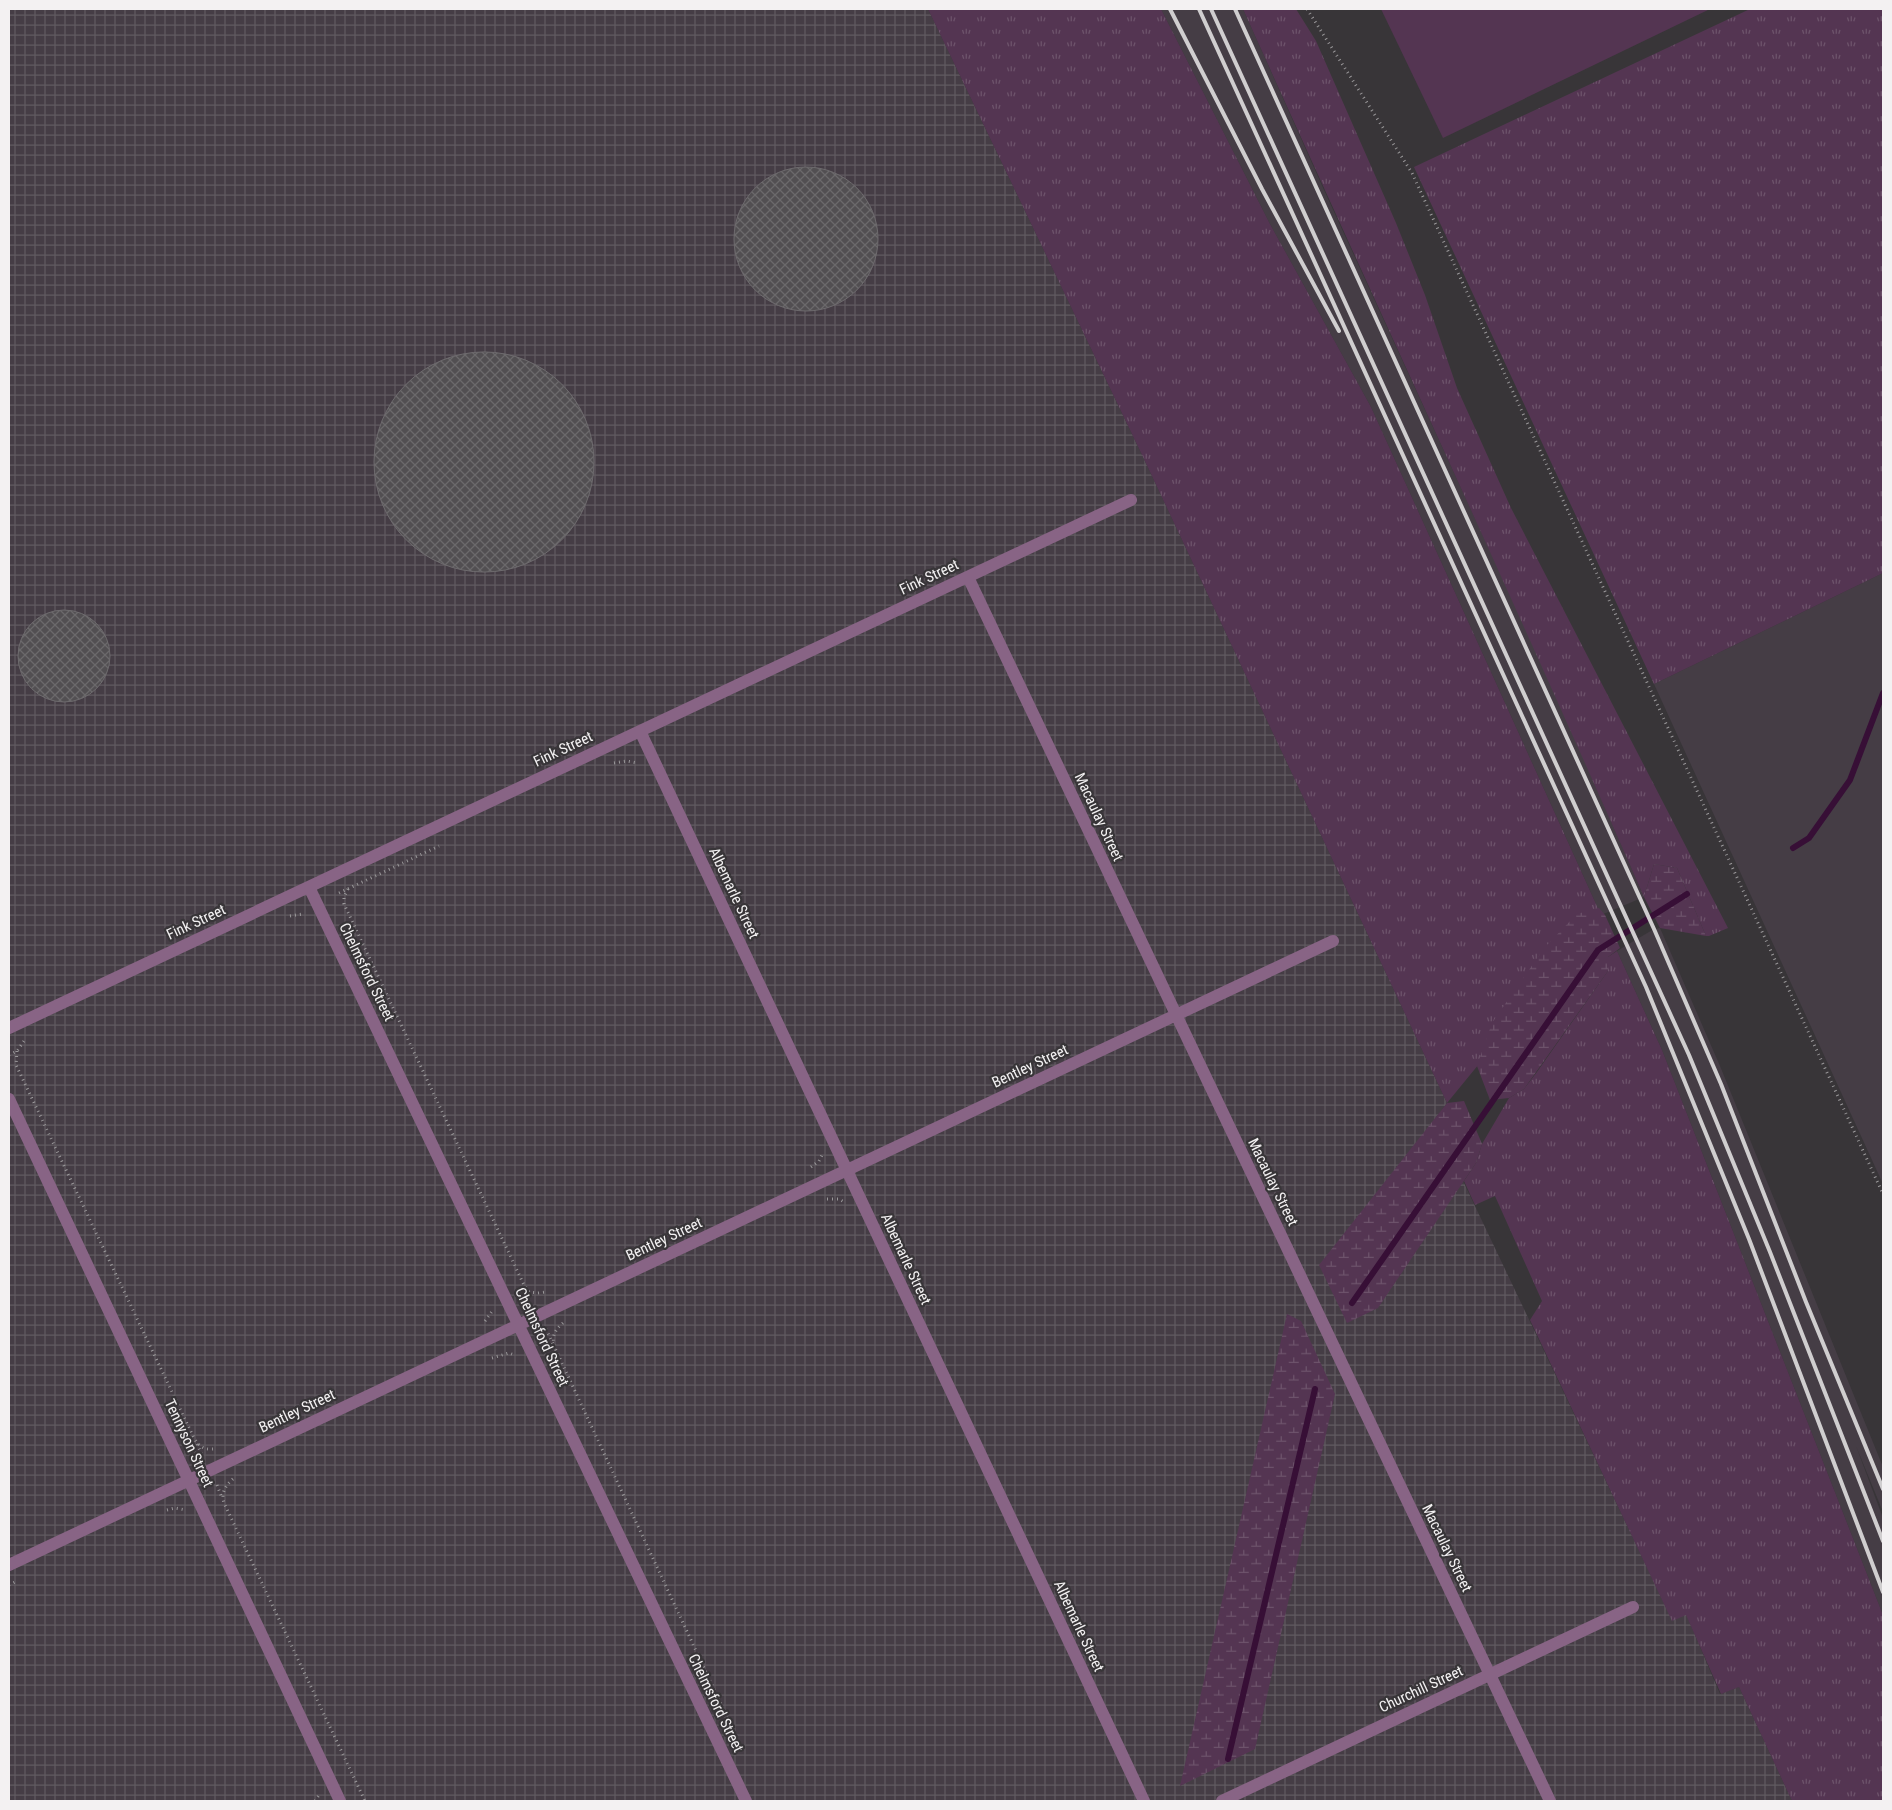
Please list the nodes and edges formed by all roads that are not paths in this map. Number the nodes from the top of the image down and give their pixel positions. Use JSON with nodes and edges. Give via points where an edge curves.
{"nodes":[{"id":1,"x":1131,"y":500,"type":"dead end"},
{"id":2,"x":968,"y":577,"type":"junction"},
{"id":3,"x":640,"y":731,"type":"junction"},
{"id":4,"x":308,"y":887,"type":"junction"},
{"id":5,"x":1333,"y":941,"type":"dead end"},
{"id":6,"x":1175,"y":1016,"type":"junction"},
{"id":7,"x":9,"y":1028,"type":"edge"},
{"id":8,"x":9,"y":1099,"type":"edge"},
{"id":9,"x":847,"y":1171,"type":"junction"},
{"id":10,"x":518,"y":1325,"type":"junction"},
{"id":11,"x":188,"y":1480,"type":"junction"},
{"id":12,"x":9,"y":1565,"type":"edge"},
{"id":13,"x":1634,"y":1607,"type":"dead end"},
{"id":14,"x":1490,"y":1675,"type":"junction"},
{"id":15,"x":340,"y":1801,"type":"edge"},
{"id":16,"x":746,"y":1801,"type":"edge"},
{"id":17,"x":1144,"y":1801,"type":"edge"},
{"id":18,"x":1222,"y":1801,"type":"edge"},
{"id":19,"x":1550,"y":1801,"type":"edge"}],
"edges":[{"from":1,"to":2,"type":"street","name":"Fink Street"},
{"from":2,"to":3,"type":"street","name":"Fink Street"},
{"from":2,"to":6,"type":"street","name":"Macaulay Street"},
{"from":3,"to":4,"type":"street","name":"Fink Street"},
{"from":3,"to":9,"type":"street","name":"Albemarle Street"},
{"from":4,"to":7,"type":"street","name":"Fink Street"},
{"from":4,"to":10,"type":"street","name":"Chelmsford Street"},
{"from":5,"to":6,"type":"street","name":"Bentley Street"},
{"from":6,"to":9,"type":"street","name":"Bentley Street"},
{"from":6,"to":14,"type":"street","name":"Macaulay Street"},
{"from":8,"to":11,"type":"street","name":"Tennyson Street"},
{"from":9,"to":10,"type":"street","name":"Bentley Street"},
{"from":9,"to":17,"type":"street","name":"Albemarle Street"},
{"from":10,"to":11,"type":"street","name":"Bentley Street"},
{"from":10,"to":16,"type":"street","name":"Chelmsford Street"},
{"from":11,"to":12,"type":"street","name":"Bentley Street"},
{"from":11,"to":15,"type":"street","name":"Tennyson Street"},
{"from":13,"to":14,"type":"street","name":"Churchill Street"},
{"from":14,"to":18,"type":"street","name":"Churchill Street"},
{"from":14,"to":19,"type":"street","name":"Macaulay Street"}]}
